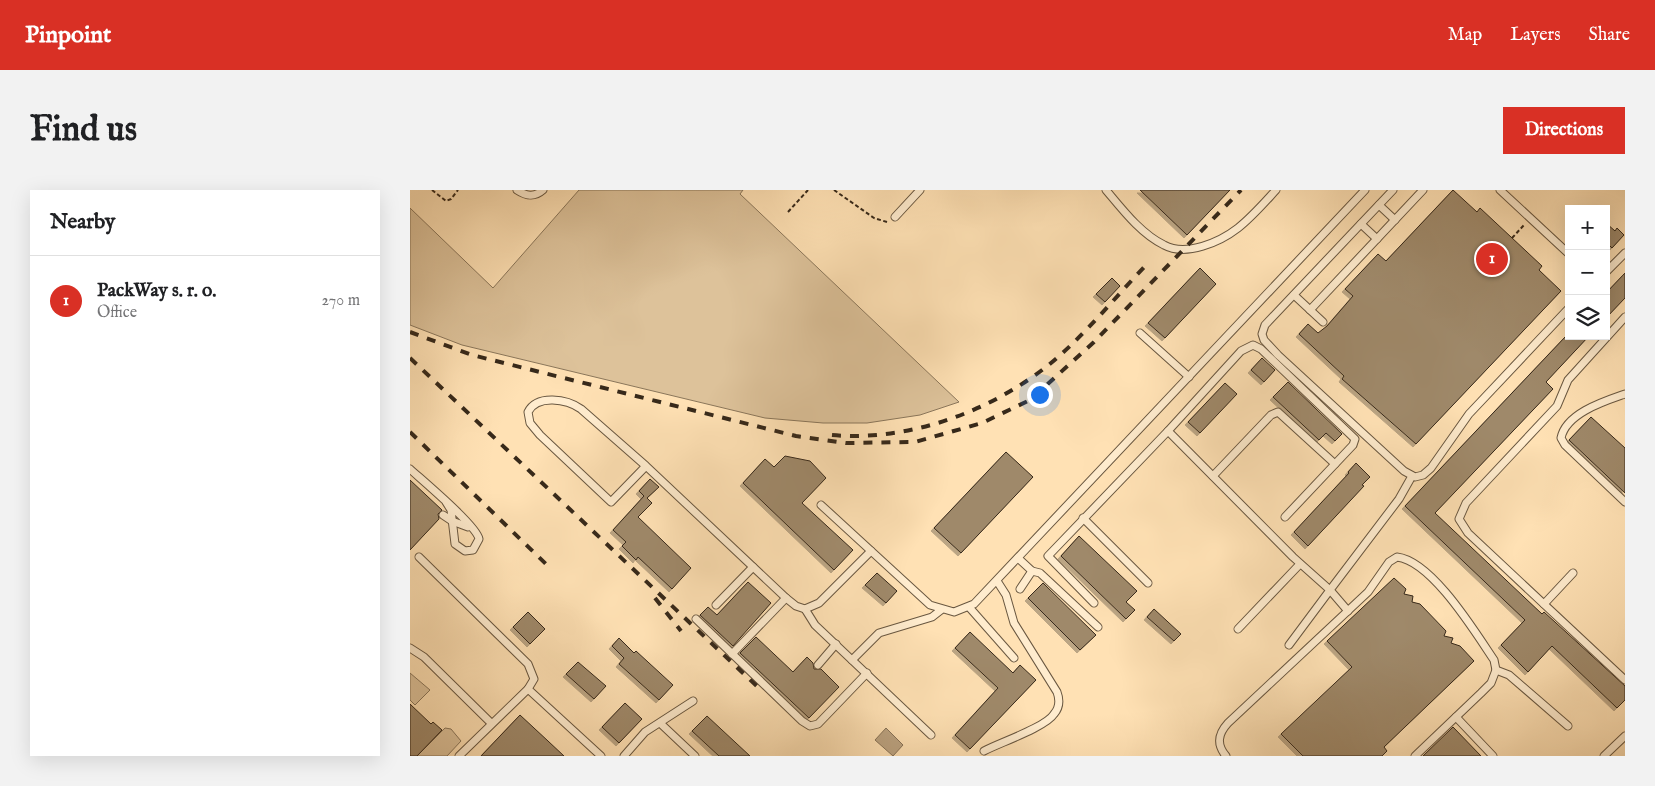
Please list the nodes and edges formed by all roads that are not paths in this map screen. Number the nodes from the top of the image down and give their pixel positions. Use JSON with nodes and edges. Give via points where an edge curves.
{"nodes":[{"id":1,"x":517,"y":190,"type":"edge"},
{"id":2,"x":543,"y":190,"type":"edge"},
{"id":3,"x":920,"y":190,"type":"edge"},
{"id":4,"x":1106,"y":190,"type":"edge"},
{"id":5,"x":1276,"y":190,"type":"edge"},
{"id":6,"x":1365,"y":190,"type":"edge"},
{"id":7,"x":1393,"y":190,"type":"edge"},
{"id":8,"x":1500,"y":190,"type":"edge"},
{"id":9,"x":1419,"y":191,"type":"edge"},
{"id":10,"x":1379,"y":205,"type":"junction"},
{"id":11,"x":895,"y":217,"type":"road end"},
{"id":12,"x":1394,"y":220,"type":"junction"},
{"id":13,"x":1361,"y":224,"type":"junction"},
{"id":14,"x":1377,"y":239,"type":"junction"},
{"id":15,"x":1565,"y":250,"type":"edge"},
{"id":16,"x":1625,"y":253,"type":"edge"},
{"id":17,"x":1610,"y":268,"type":"edge"},
{"id":18,"x":1294,"y":294,"type":"junction"},
{"id":19,"x":1310,"y":310,"type":"junction"},
{"id":20,"x":1565,"y":312,"type":"edge"},
{"id":21,"x":1625,"y":317,"type":"edge"},
{"id":22,"x":1323,"y":322,"type":"dead end"},
{"id":23,"x":1140,"y":333,"type":"dead end"},
{"id":24,"x":1189,"y":377,"type":"junction"},
{"id":25,"x":1625,"y":394,"type":"edge"},
{"id":26,"x":1168,"y":431,"type":"junction"},
{"id":27,"x":1335,"y":464,"type":"junction"},
{"id":28,"x":646,"y":466,"type":"junction"},
{"id":29,"x":410,"y":469,"type":"edge"},
{"id":30,"x":1213,"y":476,"type":"junction"},
{"id":31,"x":1412,"y":476,"type":"junction"},
{"id":32,"x":446,"y":502,"type":"junction"},
{"id":33,"x":1625,"y":502,"type":"edge"},
{"id":34,"x":822,"y":505,"type":"dead end"},
{"id":35,"x":443,"y":515,"type":"dead end"},
{"id":36,"x":1285,"y":516,"type":"dead end"},
{"id":37,"x":1083,"y":518,"type":"junction"},
{"id":38,"x":452,"y":521,"type":"junction"},
{"id":39,"x":472,"y":528,"type":"junction"},
{"id":40,"x":454,"y":540,"type":"junction"},
{"id":41,"x":871,"y":550,"type":"junction"},
{"id":42,"x":419,"y":557,"type":"dead end"},
{"id":43,"x":1018,"y":558,"type":"junction"},
{"id":44,"x":1300,"y":564,"type":"junction"},
{"id":45,"x":753,"y":566,"type":"junction"},
{"id":46,"x":1032,"y":571,"type":"junction"},
{"id":47,"x":1573,"y":572,"type":"dead end"},
{"id":48,"x":997,"y":581,"type":"junction"},
{"id":49,"x":1148,"y":583,"type":"dead end"},
{"id":50,"x":1020,"y":589,"type":"dead end"},
{"id":51,"x":1330,"y":590,"type":"junction"},
{"id":52,"x":786,"y":598,"type":"junction"},
{"id":53,"x":1094,"y":603,"type":"dead end"},
{"id":54,"x":1544,"y":604,"type":"junction"},
{"id":55,"x":716,"y":605,"type":"dead end"},
{"id":56,"x":969,"y":607,"type":"junction"},
{"id":57,"x":805,"y":609,"type":"junction"},
{"id":58,"x":942,"y":610,"type":"junction"},
{"id":59,"x":1348,"y":611,"type":"junction"},
{"id":60,"x":696,"y":620,"type":"dead end"},
{"id":61,"x":1098,"y":627,"type":"dead end"},
{"id":62,"x":1238,"y":629,"type":"dead end"},
{"id":63,"x":836,"y":644,"type":"junction"},
{"id":64,"x":1289,"y":645,"type":"dead end"},
{"id":65,"x":410,"y":648,"type":"edge"},
{"id":66,"x":732,"y":654,"type":"junction"},
{"id":67,"x":1014,"y":658,"type":"dead end"},
{"id":68,"x":852,"y":660,"type":"junction"},
{"id":69,"x":818,"y":665,"type":"dead end"},
{"id":70,"x":1496,"y":670,"type":"junction"},
{"id":71,"x":867,"y":673,"type":"junction"},
{"id":72,"x":1625,"y":680,"type":"edge"},
{"id":73,"x":528,"y":689,"type":"junction"},
{"id":74,"x":693,"y":701,"type":"dead end"},
{"id":75,"x":1456,"y":717,"type":"junction"},
{"id":76,"x":660,"y":722,"type":"junction"},
{"id":77,"x":491,"y":723,"type":"junction"},
{"id":78,"x":1568,"y":726,"type":"dead end"},
{"id":79,"x":931,"y":735,"type":"dead end"},
{"id":80,"x":1625,"y":736,"type":"edge"},
{"id":81,"x":984,"y":751,"type":"dead end"},
{"id":82,"x":459,"y":756,"type":"edge"},
{"id":83,"x":601,"y":756,"type":"edge"},
{"id":84,"x":624,"y":756,"type":"edge"},
{"id":85,"x":695,"y":756,"type":"edge"},
{"id":86,"x":1226,"y":756,"type":"edge"},
{"id":87,"x":1415,"y":756,"type":"edge"},
{"id":88,"x":1493,"y":756,"type":"edge"},
{"id":89,"x":1604,"y":756,"type":"edge"}],
"edges":[{"from":1,"to":2,"type":"lane","via":[[526,196]]},
{"from":3,"to":11,"type":"lane"},
{"from":4,"to":5,"type":"lane","via":[[1156,241],[1184,250],[1234,231]]},
{"from":6,"to":24,"type":"lane"},
{"from":7,"to":10,"type":"lane"},
{"from":8,"to":15,"type":"lane"},
{"from":9,"to":12,"type":"lane"},
{"from":10,"to":12,"type":"lane"},
{"from":10,"to":13,"type":"lane"},
{"from":12,"to":14,"type":"lane"},
{"from":13,"to":14,"type":"lane"},
{"from":13,"to":18,"type":"lane"},
{"from":14,"to":19,"type":"lane"},
{"from":16,"to":17,"type":"lane"},
{"from":18,"to":19,"type":"lane"},
{"from":18,"to":31,"type":"lane","via":[[1263,329],[1264,340]]},
{"from":19,"to":22,"type":"lane"},
{"from":20,"to":31,"type":"lane","via":[[1469,414],[1431,468],[1419,477]]},
{"from":21,"to":54,"type":"lane","via":[[1568,380],[1557,406],[1460,513],[1460,523],[1468,533]]},
{"from":23,"to":24,"type":"lane"},
{"from":24,"to":43,"type":"lane"},
{"from":25,"to":33,"type":"lane","via":[[1586,408],[1561,438]]},
{"from":26,"to":27,"type":"lane","via":[[1241,351],[1253,345],[1354,437],[1353,445]]},
{"from":26,"to":30,"type":"lane"},
{"from":26,"to":37,"type":"lane"},
{"from":27,"to":30,"type":"lane","via":[[1278,412],[1271,415]]},
{"from":27,"to":36,"type":"lane"},
{"from":28,"to":28,"type":"lane","via":[[575,405],[554,400],[540,402],[530,409],[528,416],[533,427],[611,502]]},
{"from":28,"to":45,"type":"lane"},
{"from":29,"to":32,"type":"lane"},
{"from":30,"to":44,"type":"lane"},
{"from":31,"to":51,"type":"lane","via":[[1399,499]]},
{"from":32,"to":38,"type":"lane"},
{"from":32,"to":39,"type":"lane"},
{"from":34,"to":41,"type":"lane"},
{"from":35,"to":38,"type":"lane"},
{"from":37,"to":49,"type":"lane"},
{"from":37,"to":53,"type":"lane","via":[[1048,556]]},
{"from":38,"to":39,"type":"lane"},
{"from":38,"to":40,"type":"lane"},
{"from":39,"to":40,"type":"lane","via":[[458,530]]},
{"from":39,"to":40,"type":"lane","via":[[479,539],[473,550],[461,550]]},
{"from":41,"to":57,"type":"lane","via":[[819,603]]},
{"from":41,"to":58,"type":"lane","via":[[923,600]]},
{"from":42,"to":73,"type":"lane","via":[[528,664],[534,678]]},
{"from":43,"to":46,"type":"lane"},
{"from":43,"to":48,"type":"lane"},
{"from":44,"to":51,"type":"lane"},
{"from":44,"to":62,"type":"lane"},
{"from":45,"to":52,"type":"lane"},
{"from":45,"to":55,"type":"lane"},
{"from":46,"to":50,"type":"lane"},
{"from":46,"to":61,"type":"lane","via":[[1047,577]]},
{"from":47,"to":54,"type":"lane"},
{"from":48,"to":56,"type":"lane"},
{"from":48,"to":81,"type":"lane","via":[[1006,595],[1014,623],[1060,700],[1050,719]]},
{"from":51,"to":59,"type":"lane"},
{"from":51,"to":64,"type":"lane"},
{"from":52,"to":57,"type":"lane"},
{"from":52,"to":66,"type":"lane"},
{"from":54,"to":72,"type":"lane"},
{"from":56,"to":58,"type":"lane","via":[[954,612]]},
{"from":56,"to":67,"type":"lane"},
{"from":57,"to":63,"type":"lane","via":[[815,625]]},
{"from":58,"to":68,"type":"lane","via":[[932,617],[879,633]]},
{"from":59,"to":70,"type":"lane","via":[[1372,589],[1389,562],[1397,557],[1408,559],[1422,568],[1455,604],[1494,660]]},
{"from":59,"to":86,"type":"lane","via":[[1228,723],[1219,739],[1220,749]]},
{"from":60,"to":66,"type":"lane"},
{"from":63,"to":68,"type":"lane"},
{"from":63,"to":69,"type":"lane"},
{"from":65,"to":77,"type":"lane","via":[[424,657]]},
{"from":66,"to":71,"type":"lane","via":[[810,726],[818,724]]},
{"from":68,"to":71,"type":"lane"},
{"from":70,"to":75,"type":"lane","via":[[1491,683]]},
{"from":70,"to":78,"type":"lane","via":[[1509,675]]},
{"from":71,"to":79,"type":"lane"},
{"from":73,"to":77,"type":"lane"},
{"from":73,"to":83,"type":"lane"},
{"from":74,"to":76,"type":"lane"},
{"from":75,"to":87,"type":"lane"},
{"from":75,"to":88,"type":"lane"},
{"from":76,"to":84,"type":"lane","via":[[645,732]]},
{"from":76,"to":85,"type":"lane"},
{"from":77,"to":82,"type":"lane"},
{"from":80,"to":89,"type":"lane"}]}
